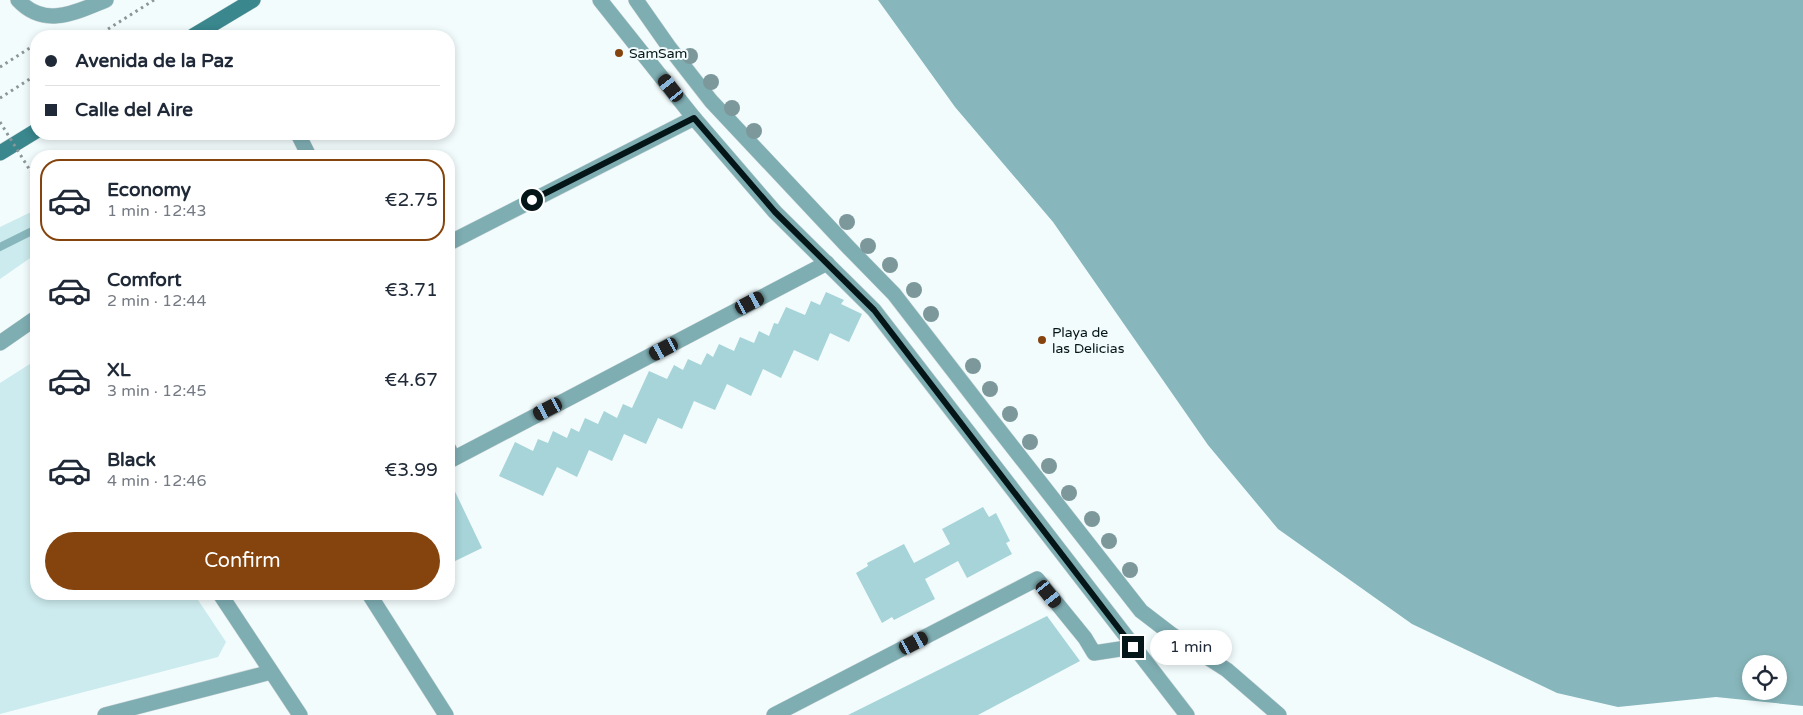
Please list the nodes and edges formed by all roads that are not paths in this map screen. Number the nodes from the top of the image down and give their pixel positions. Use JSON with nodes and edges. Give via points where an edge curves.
{"nodes":[{"id":1,"x":18,"y":0,"type":"edge"},
{"id":2,"x":106,"y":0,"type":"edge"},
{"id":3,"x":253,"y":0,"type":"edge"},
{"id":4,"x":600,"y":0,"type":"edge"},
{"id":5,"x":636,"y":0,"type":"edge"},
{"id":6,"x":203,"y":30,"type":"edge"},
{"id":7,"x":694,"y":118,"type":"junction"},
{"id":8,"x":30,"y":135,"type":"edge"},
{"id":9,"x":0,"y":153,"type":"edge"},
{"id":10,"x":455,"y":240,"type":"edge"},
{"id":11,"x":827,"y":263,"type":"junction"},
{"id":12,"x":30,"y":322,"type":"edge"},
{"id":13,"x":0,"y":343,"type":"edge"},
{"id":14,"x":455,"y":452,"type":"edge"},
{"id":15,"x":224,"y":600,"type":"edge"},
{"id":16,"x":373,"y":600,"type":"edge"},
{"id":17,"x":1133,"y":647,"type":"junction"},
{"id":18,"x":272,"y":672,"type":"junction"},
{"id":19,"x":105,"y":715,"type":"edge"},
{"id":20,"x":300,"y":715,"type":"edge"},
{"id":21,"x":446,"y":715,"type":"edge"},
{"id":22,"x":774,"y":715,"type":"edge"},
{"id":23,"x":1186,"y":715,"type":"edge"},
{"id":24,"x":1279,"y":715,"type":"edge"}],
"edges":[{"from":1,"to":2,"type":"street","via":[[46,17],[72,14]]},
{"from":3,"to":6,"type":"main road"},
{"from":4,"to":7,"type":"street"},
{"from":5,"to":24,"type":"street","via":[[711,101],[894,294],[1141,611],[1227,670]]},
{"from":7,"to":10,"type":"street"},
{"from":7,"to":11,"type":"street","via":[[775,212]]},
{"from":8,"to":9,"type":"main road"},
{"from":11,"to":14,"type":"street"},
{"from":11,"to":17,"type":"street","via":[[874,310]]},
{"from":12,"to":13,"type":"street"},
{"from":15,"to":18,"type":"street"},
{"from":16,"to":21,"type":"street"},
{"from":17,"to":22,"type":"street","via":[[1094,653],[1036,580]]},
{"from":17,"to":23,"type":"street"},
{"from":18,"to":19,"type":"street"},
{"from":18,"to":20,"type":"street"}]}
